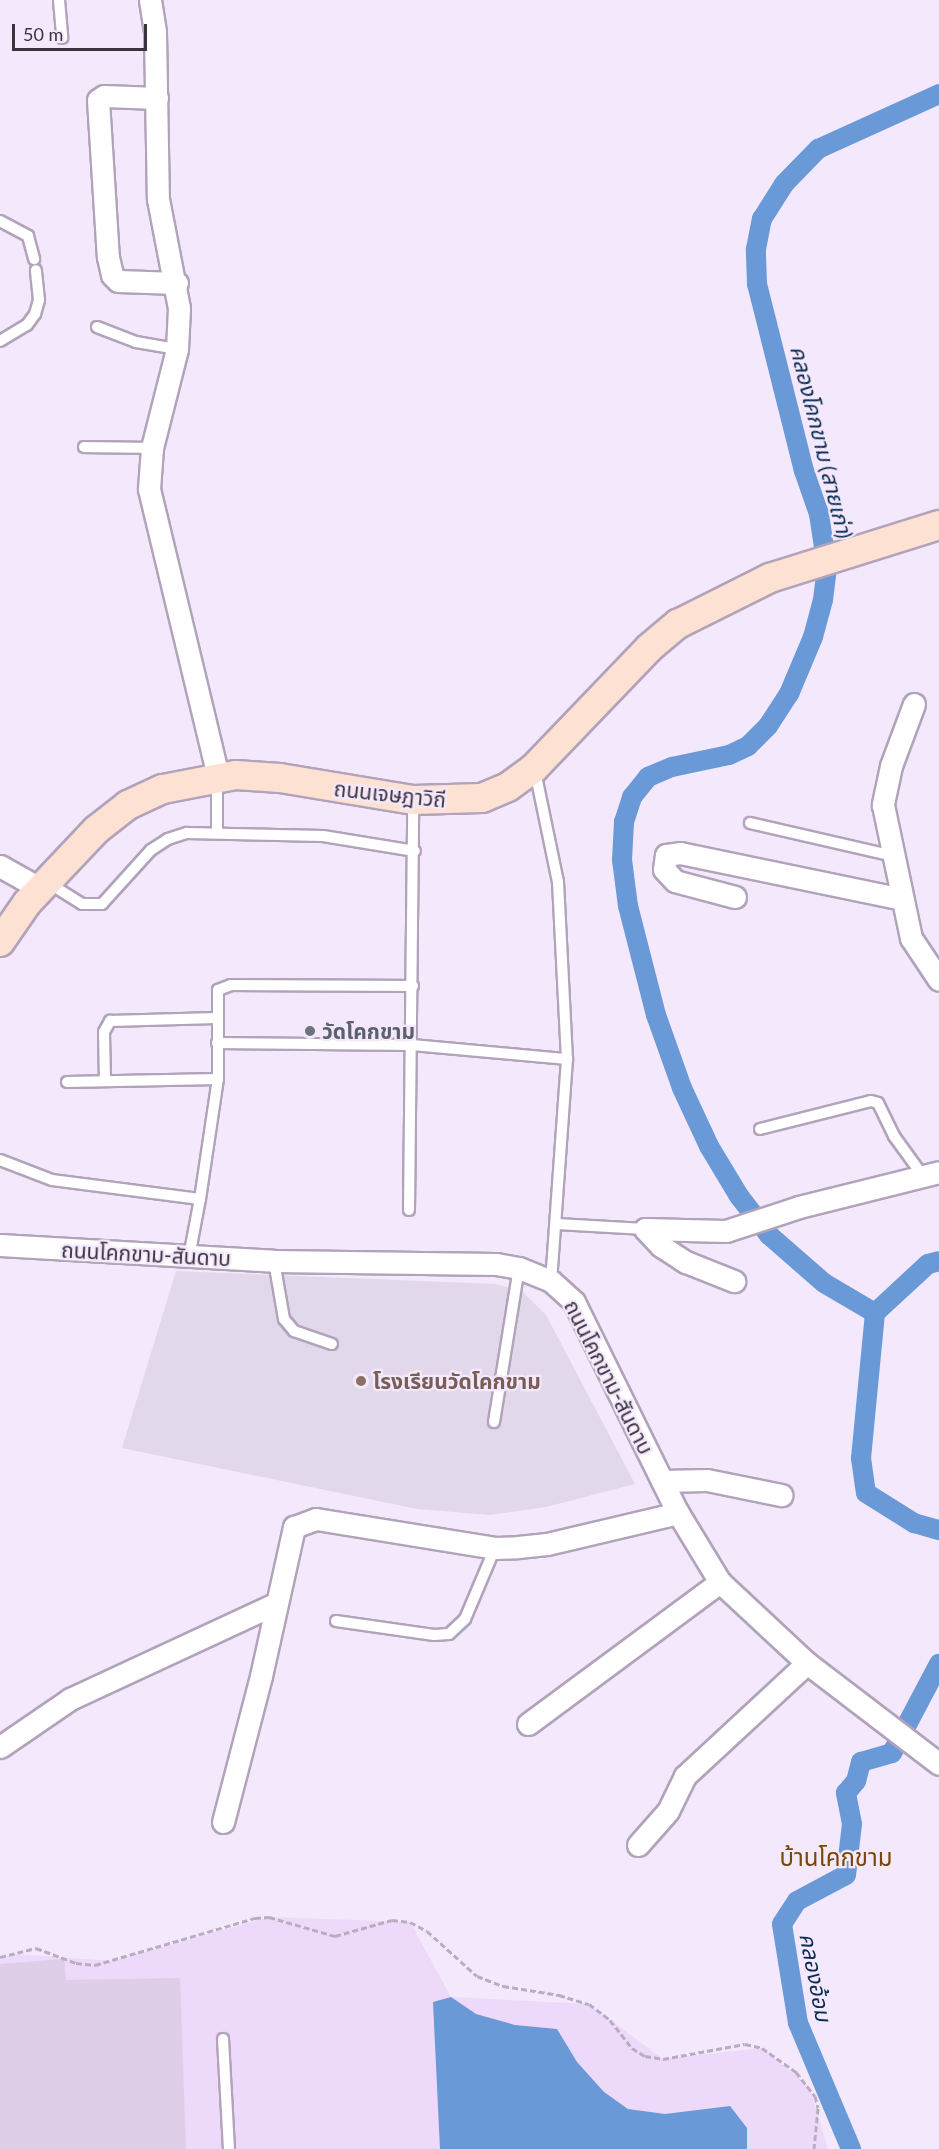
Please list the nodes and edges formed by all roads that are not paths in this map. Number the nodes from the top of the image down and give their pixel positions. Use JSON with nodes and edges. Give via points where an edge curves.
{"nodes":[{"id":1,"x":59,"y":0,"type":"edge"},
{"id":2,"x":150,"y":0,"type":"edge"},
{"id":3,"x":62,"y":38,"type":"dead end"},
{"id":4,"x":157,"y":98,"type":"junction"},
{"id":5,"x":0,"y":221,"type":"edge"},
{"id":6,"x":177,"y":283,"type":"junction"},
{"id":7,"x":97,"y":327,"type":"dead end"},
{"id":8,"x":0,"y":341,"type":"edge"},
{"id":9,"x":177,"y":349,"type":"junction"},
{"id":10,"x":84,"y":447,"type":"dead end"},
{"id":11,"x":152,"y":448,"type":"junction"},
{"id":12,"x":939,"y":525,"type":"edge"},
{"id":13,"x":914,"y":704,"type":"dead end"},
{"id":14,"x":534,"y":768,"type":"junction"},
{"id":15,"x":218,"y":776,"type":"junction"},
{"id":16,"x":413,"y":800,"type":"junction"},
{"id":17,"x":750,"y":823,"type":"dead end"},
{"id":18,"x":217,"y":832,"type":"junction"},
{"id":19,"x":415,"y":850,"type":"junction"},
{"id":20,"x":890,"y":855,"type":"junction"},
{"id":21,"x":0,"y":866,"type":"edge"},
{"id":22,"x":44,"y":885,"type":"junction"},
{"id":23,"x":735,"y":897,"type":"dead end"},
{"id":24,"x":902,"y":899,"type":"junction"},
{"id":25,"x":0,"y":942,"type":"edge"},
{"id":26,"x":939,"y":980,"type":"edge"},
{"id":27,"x":413,"y":986,"type":"junction"},
{"id":28,"x":216,"y":1018,"type":"junction"},
{"id":29,"x":217,"y":1043,"type":"junction"},
{"id":30,"x":412,"y":1045,"type":"junction"},
{"id":31,"x":567,"y":1059,"type":"junction"},
{"id":32,"x":218,"y":1079,"type":"junction"},
{"id":33,"x":105,"y":1081,"type":"junction"},
{"id":34,"x":67,"y":1082,"type":"dead end"},
{"id":35,"x":760,"y":1129,"type":"dead end"},
{"id":36,"x":0,"y":1160,"type":"edge"},
{"id":37,"x":931,"y":1174,"type":"edge"},
{"id":38,"x":200,"y":1199,"type":"junction"},
{"id":39,"x":409,"y":1210,"type":"dead end"},
{"id":40,"x":557,"y":1224,"type":"junction"},
{"id":41,"x":645,"y":1228,"type":"junction"},
{"id":42,"x":0,"y":1245,"type":"edge"},
{"id":43,"x":189,"y":1257,"type":"junction"},
{"id":44,"x":274,"y":1261,"type":"junction"},
{"id":45,"x":519,"y":1268,"type":"junction"},
{"id":46,"x":551,"y":1281,"type":"junction"},
{"id":47,"x":734,"y":1281,"type":"dead end"},
{"id":48,"x":332,"y":1344,"type":"dead end"},
{"id":49,"x":494,"y":1422,"type":"dead end"},
{"id":50,"x":662,"y":1481,"type":"junction"},
{"id":51,"x":781,"y":1495,"type":"dead end"},
{"id":52,"x":678,"y":1513,"type":"junction"},
{"id":53,"x":495,"y":1548,"type":"junction"},
{"id":54,"x":720,"y":1582,"type":"junction"},
{"id":55,"x":275,"y":1604,"type":"junction"},
{"id":56,"x":336,"y":1621,"type":"dead end"},
{"id":57,"x":807,"y":1663,"type":"junction"},
{"id":58,"x":528,"y":1724,"type":"dead end"},
{"id":59,"x":0,"y":1748,"type":"edge"},
{"id":60,"x":939,"y":1764,"type":"edge"},
{"id":61,"x":223,"y":1822,"type":"dead end"},
{"id":62,"x":638,"y":1845,"type":"dead end"},
{"id":63,"x":223,"y":2039,"type":"dead end"},
{"id":64,"x":229,"y":2149,"type":"edge"}],
"edges":[{"from":1,"to":3,"type":"lane"},
{"from":2,"to":4,"type":"street","via":[[156,33]]},
{"from":4,"to":6,"type":"street","via":[[158,199]]},
{"from":4,"to":6,"type":"street","via":[[104,96],[98,100],[108,257],[112,275],[118,281]]},
{"from":5,"to":8,"type":"lane","via":[[28,236],[39,300],[27,325]]},
{"from":6,"to":9,"type":"street"},
{"from":7,"to":9,"type":"lane","via":[[136,342]]},
{"from":9,"to":11,"type":"street"},
{"from":10,"to":11,"type":"lane"},
{"from":11,"to":15,"type":"street","via":[[152,503]]},
{"from":12,"to":14,"type":"street","name":"ถนนเจษฎาวิถี","via":[[770,578],[678,624]]},
{"from":13,"to":20,"type":"street","via":[[884,791]]},
{"from":14,"to":16,"type":"street","name":"ถนนเจษฎาวิถี","via":[[508,787],[482,798]]},
{"from":14,"to":31,"type":"lane","via":[[558,882]]},
{"from":15,"to":16,"type":"street","name":"ถนนเจษฎาวิถี","via":[[280,778]]},
{"from":15,"to":18,"type":"lane"},
{"from":15,"to":22,"type":"street","name":"ถนนเจษฎาวิถี","via":[[163,789],[128,805],[96,830]]},
{"from":16,"to":19,"type":"lane"},
{"from":17,"to":20,"type":"lane"},
{"from":18,"to":19,"type":"lane","via":[[323,836]]},
{"from":18,"to":22,"type":"lane","via":[[188,833],[168,839],[152,850],[102,904],[82,904]]},
{"from":19,"to":27,"type":"lane"},
{"from":20,"to":24,"type":"street"},
{"from":21,"to":22,"type":"street"},
{"from":22,"to":25,"type":"street","name":"ถนนเจษฎาวิถี"},
{"from":23,"to":24,"type":"street","via":[[675,882],[664,869],[666,855],[680,853]]},
{"from":24,"to":26,"type":"street","via":[[918,953]]},
{"from":27,"to":28,"type":"lane","via":[[231,985],[218,990]]},
{"from":27,"to":30,"type":"lane"},
{"from":28,"to":29,"type":"lane"},
{"from":28,"to":33,"type":"lane","via":[[110,1022],[104,1032]]},
{"from":29,"to":30,"type":"lane"},
{"from":29,"to":32,"type":"lane"},
{"from":30,"to":31,"type":"lane"},
{"from":30,"to":39,"type":"lane"},
{"from":31,"to":40,"type":"lane"},
{"from":32,"to":33,"type":"lane"},
{"from":32,"to":38,"type":"lane"},
{"from":33,"to":34,"type":"lane"},
{"from":35,"to":37,"type":"lane","via":[[871,1101],[878,1103],[894,1136]]},
{"from":36,"to":38,"type":"lane","via":[[52,1180]]},
{"from":37,"to":41,"type":"street","via":[[799,1207],[726,1232]]},
{"from":38,"to":43,"type":"lane"},
{"from":40,"to":41,"type":"lane"},
{"from":40,"to":46,"type":"lane"},
{"from":41,"to":47,"type":"street","via":[[661,1246],[686,1262]]},
{"from":42,"to":43,"type":"street","name":"ถนนโคกขาม-สันดาบ"},
{"from":43,"to":44,"type":"street","name":"ถนนโคกขาม-สันดาบ"},
{"from":44,"to":45,"type":"street","name":"ถนนโคกขาม-สันดาบ","via":[[496,1264]]},
{"from":44,"to":48,"type":"lane","via":[[284,1319],[294,1331]]},
{"from":45,"to":46,"type":"street","name":"ถนนโคกขาม-สันดาบ"},
{"from":45,"to":49,"type":"lane"},
{"from":46,"to":50,"type":"street","name":"ถนนโคกขาม-สันดาบ","via":[[574,1302]]},
{"from":50,"to":51,"type":"street","via":[[707,1479]]},
{"from":50,"to":52,"type":"street","name":"ถนนโคกขาม-สันดาบ"},
{"from":52,"to":53,"type":"street","via":[[548,1544]]},
{"from":52,"to":54,"type":"street","name":"ถนนโคกขาม-สันดาบ"},
{"from":53,"to":55,"type":"street","via":[[316,1520],[303,1522],[289,1535]]},
{"from":53,"to":56,"type":"lane","via":[[465,1619],[449,1634]]},
{"from":54,"to":57,"type":"street","name":"ถนนโคกขาม-สันดาบ"},
{"from":54,"to":58,"type":"street"},
{"from":55,"to":59,"type":"street","via":[[70,1699]]},
{"from":55,"to":61,"type":"street","via":[[261,1676]]},
{"from":57,"to":60,"type":"street","name":"ถนนโคกขาม-สันดาบ"},
{"from":57,"to":62,"type":"street","via":[[685,1776],[668,1811]]},
{"from":63,"to":64,"type":"lane"}]}
